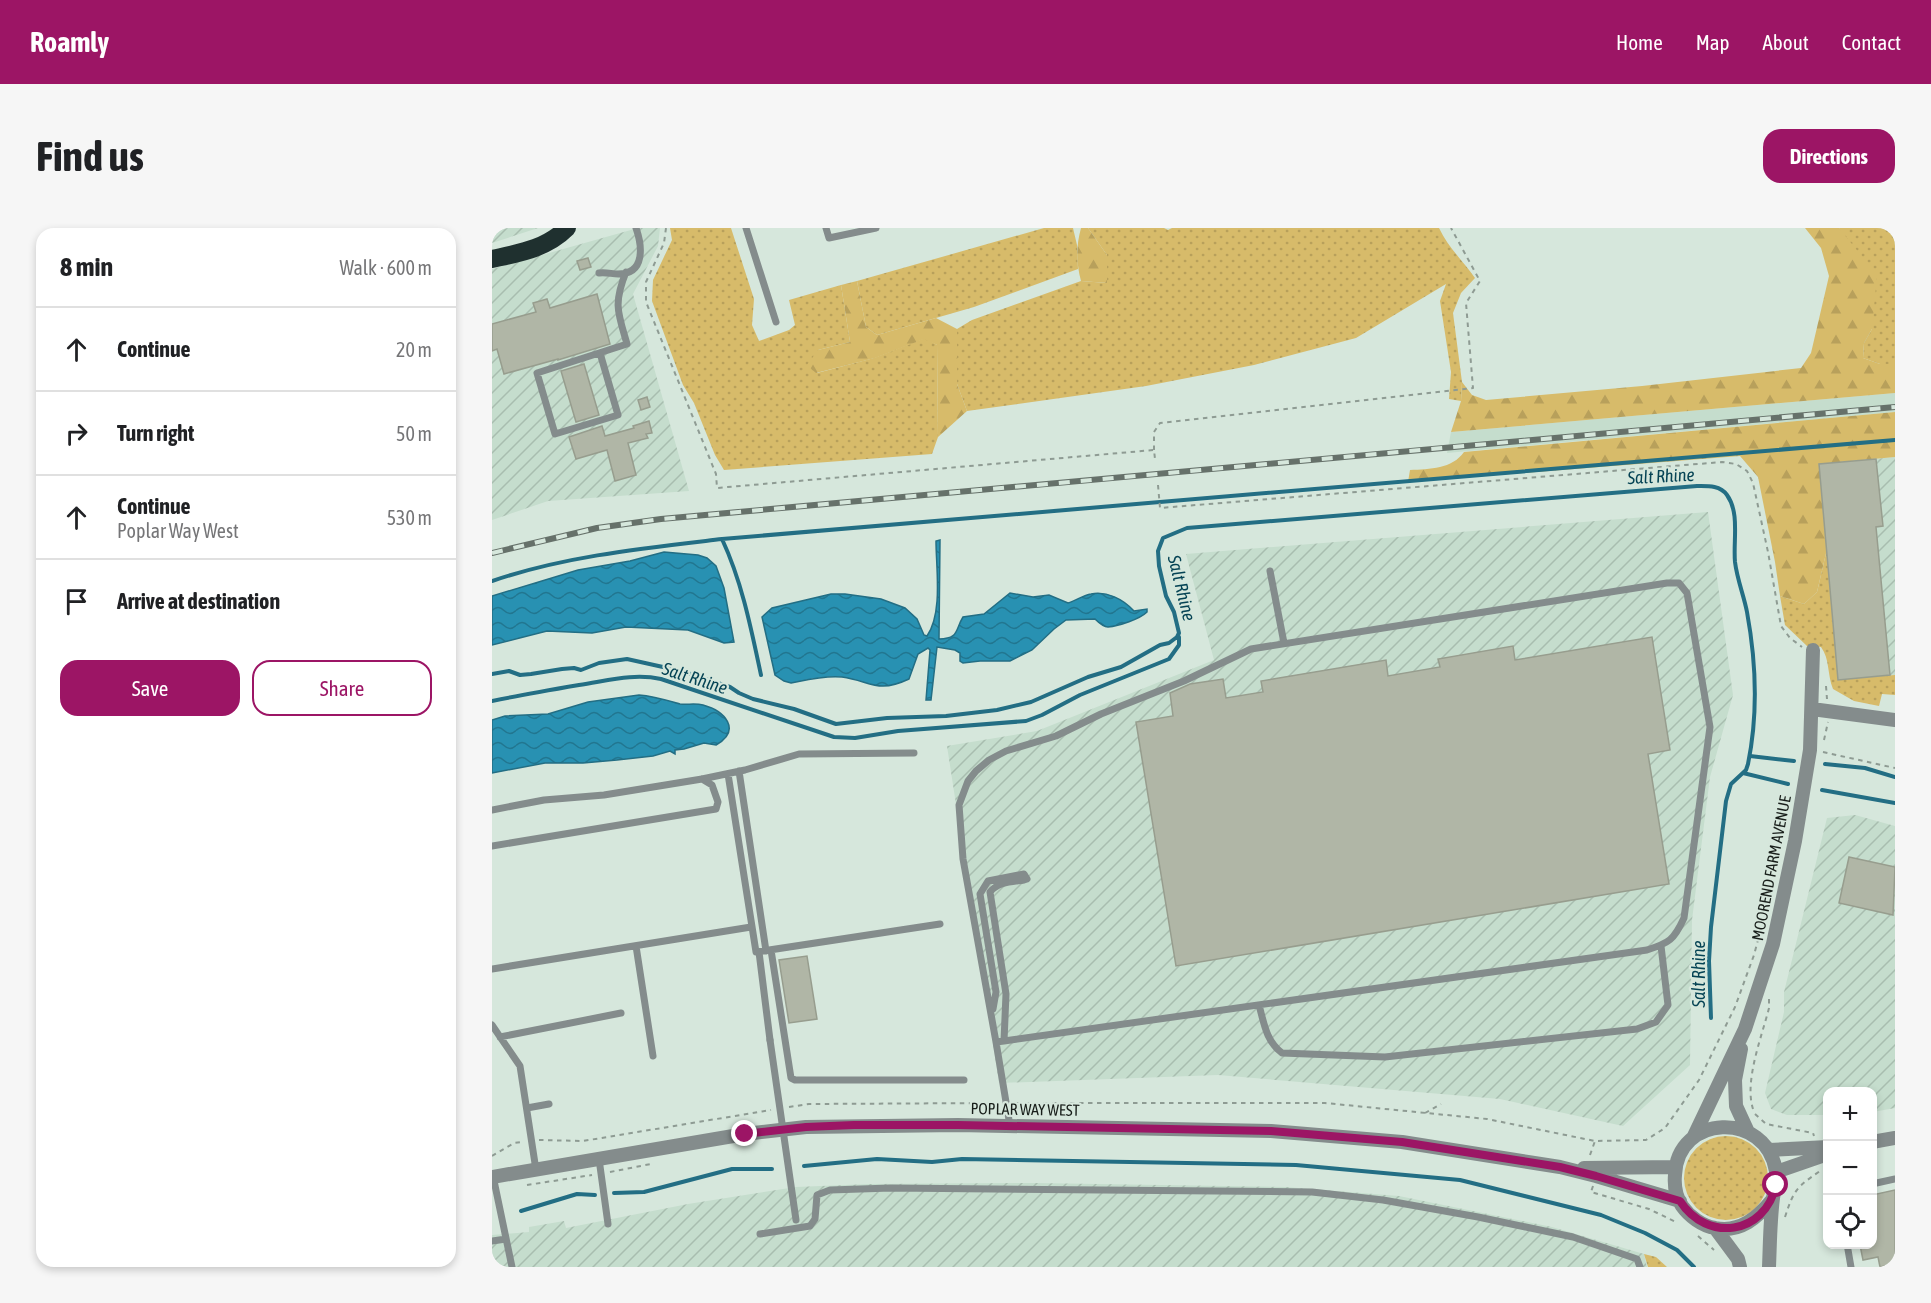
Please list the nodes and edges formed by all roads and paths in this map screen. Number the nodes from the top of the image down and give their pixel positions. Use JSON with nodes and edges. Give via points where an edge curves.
{"nodes":[{"id":1,"x":567,"y":228,"type":"edge"},
{"id":2,"x":636,"y":228,"type":"edge"},
{"id":3,"x":666,"y":228,"type":"edge"},
{"id":4,"x":746,"y":228,"type":"edge"},
{"id":5,"x":826,"y":228,"type":"edge"},
{"id":6,"x":876,"y":228,"type":"edge"},
{"id":7,"x":1451,"y":228,"type":"edge"},
{"id":8,"x":492,"y":259,"type":"edge"},
{"id":9,"x":626,"y":272,"type":"junction"},
{"id":10,"x":599,"y":273,"type":"dead end"},
{"id":11,"x":776,"y":322,"type":"dead end"},
{"id":12,"x":600,"y":353,"type":"junction"},
{"id":13,"x":1154,"y":450,"type":"junction"},
{"id":14,"x":1155,"y":459,"type":"dead end"},
{"id":15,"x":1158,"y":485,"type":"dead end"},
{"id":16,"x":1270,"y":571,"type":"dead end"},
{"id":17,"x":1284,"y":643,"type":"junction"},
{"id":18,"x":1813,"y":650,"type":"joint"},
{"id":19,"x":1826,"y":687,"type":"dead end"},
{"id":20,"x":1812,"y":710,"type":"junction"},
{"id":21,"x":1828,"y":711,"type":"junction"},
{"id":22,"x":1895,"y":720,"type":"edge"},
{"id":23,"x":1824,"y":740,"type":"dead end"},
{"id":24,"x":1821,"y":751,"type":"dead end"},
{"id":25,"x":914,"y":753,"type":"dead end"},
{"id":26,"x":1895,"y":768,"type":"edge"},
{"id":27,"x":739,"y":771,"type":"junction"},
{"id":28,"x":728,"y":774,"type":"junction"},
{"id":29,"x":702,"y":779,"type":"junction"},
{"id":30,"x":492,"y":810,"type":"edge"},
{"id":31,"x":492,"y":846,"type":"edge"},
{"id":32,"x":1768,"y":902,"type":"dead end"},
{"id":33,"x":940,"y":924,"type":"dead end"},
{"id":34,"x":751,"y":927,"type":"junction"},
{"id":35,"x":1661,"y":945,"type":"junction"},
{"id":36,"x":636,"y":946,"type":"junction"},
{"id":37,"x":765,"y":951,"type":"junction"},
{"id":38,"x":492,"y":969,"type":"edge"},
{"id":39,"x":1770,"y":993,"type":"dead end"},
{"id":40,"x":1258,"y":1005,"type":"junction"},
{"id":41,"x":621,"y":1013,"type":"dead end"},
{"id":42,"x":992,"y":1017,"type":"junction"},
{"id":43,"x":492,"y":1025,"type":"edge"},
{"id":44,"x":1745,"y":1029,"type":"junction"},
{"id":45,"x":500,"y":1037,"type":"junction"},
{"id":46,"x":1000,"y":1041,"type":"junction"},
{"id":47,"x":653,"y":1056,"type":"dead end"},
{"id":48,"x":964,"y":1080,"type":"dead end"},
{"id":49,"x":549,"y":1104,"type":"dead end"},
{"id":50,"x":1441,"y":1104,"type":"dead end"},
{"id":51,"x":527,"y":1108,"type":"junction"},
{"id":52,"x":1425,"y":1113,"type":"dead end"},
{"id":53,"x":1010,"y":1126,"type":"junction"},
{"id":54,"x":1748,"y":1132,"type":"junction"},
{"id":55,"x":1693,"y":1138,"type":"junction"},
{"id":56,"x":1895,"y":1138,"type":"edge"},
{"id":57,"x":1877,"y":1141,"type":"edge"},
{"id":58,"x":1769,"y":1150,"type":"junction"},
{"id":59,"x":1822,"y":1152,"type":"edge"},
{"id":60,"x":599,"y":1160,"type":"junction"},
{"id":61,"x":1675,"y":1167,"type":"junction"},
{"id":62,"x":536,"y":1170,"type":"junction"},
{"id":63,"x":1592,"y":1172,"type":"junction"},
{"id":64,"x":1776,"y":1172,"type":"junction"},
{"id":65,"x":493,"y":1176,"type":"edge"},
{"id":66,"x":1895,"y":1179,"type":"edge"},
{"id":67,"x":1877,"y":1183,"type":"edge"},
{"id":68,"x":1773,"y":1199,"type":"junction"},
{"id":69,"x":1680,"y":1201,"type":"junction"},
{"id":70,"x":608,"y":1224,"type":"dead end"},
{"id":71,"x":1680,"y":1224,"type":"dead end"},
{"id":72,"x":1782,"y":1226,"type":"dead end"},
{"id":73,"x":1715,"y":1228,"type":"junction"},
{"id":74,"x":797,"y":1229,"type":"junction"},
{"id":75,"x":1694,"y":1233,"type":"dead end"},
{"id":76,"x":760,"y":1234,"type":"dead end"},
{"id":77,"x":506,"y":1239,"type":"junction"},
{"id":78,"x":492,"y":1241,"type":"edge"},
{"id":79,"x":1848,"y":1249,"type":"edge"},
{"id":80,"x":1718,"y":1255,"type":"dead end"},
{"id":81,"x":512,"y":1267,"type":"edge"},
{"id":82,"x":1640,"y":1267,"type":"edge"},
{"id":83,"x":1740,"y":1267,"type":"edge"},
{"id":84,"x":1769,"y":1267,"type":"edge"},
{"id":85,"x":1851,"y":1267,"type":"edge"}],
"edges":[{"from":1,"to":8,"type":"highway","via":[[534,249]]},
{"from":2,"to":9,"type":"lane","via":[[641,258]]},
{"from":3,"to":13,"type":"path","via":[[664,243],[646,282],[646,302],[716,474],[717,488]]},
{"from":4,"to":11,"type":"lane"},
{"from":5,"to":6,"type":"lane","via":[[829,238]]},
{"from":7,"to":13,"type":"path","via":[[1480,281],[1466,303],[1473,388],[1160,423]]},
{"from":9,"to":10,"type":"lane"},
{"from":9,"to":12,"type":"lane","via":[[617,310],[627,344]]},
{"from":12,"to":12,"type":"lane","via":[[618,415],[555,434],[537,373]]},
{"from":13,"to":14,"type":"path"},
{"from":15,"to":18,"type":"path","via":[[1160,507],[1722,462],[1736,464],[1747,471],[1753,483],[1781,626],[1800,646]]},
{"from":16,"to":17,"type":"lane"},
{"from":17,"to":35,"type":"lane","via":[[1679,583],[1687,593],[1710,726],[1684,918],[1677,934]]},
{"from":17,"to":42,"type":"lane","via":[[1251,649],[1056,736],[1006,751],[975,771],[962,794],[960,816],[963,859]]},
{"from":18,"to":20,"type":"street","name":"MOOREND FARM AVENUE"},
{"from":19,"to":21,"type":"path"},
{"from":20,"to":21,"type":"street"},
{"from":20,"to":44,"type":"street","name":"MOOREND FARM AVENUE","via":[[1805,785],[1773,944]]},
{"from":21,"to":22,"type":"street"},
{"from":21,"to":23,"type":"path"},
{"from":24,"to":26,"type":"path"},
{"from":25,"to":27,"type":"lane","via":[[800,754]]},
{"from":27,"to":28,"type":"lane"},
{"from":27,"to":37,"type":"lane"},
{"from":28,"to":29,"type":"lane"},
{"from":28,"to":34,"type":"lane"},
{"from":29,"to":30,"type":"lane"},
{"from":29,"to":31,"type":"lane","via":[[712,785],[718,802],[716,809]]},
{"from":32,"to":63,"type":"path","via":[[1735,1007],[1699,1080],[1665,1128],[1646,1140],[1595,1141],[1590,1150]]},
{"from":33,"to":37,"type":"lane"},
{"from":34,"to":36,"type":"lane"},
{"from":34,"to":37,"type":"lane","via":[[756,952]]},
{"from":35,"to":40,"type":"lane"},
{"from":35,"to":40,"type":"lane","via":[[1668,1005],[1656,1022],[1637,1029],[1385,1057],[1282,1053],[1266,1034]]},
{"from":36,"to":38,"type":"lane"},
{"from":36,"to":47,"type":"lane"},
{"from":37,"to":48,"type":"lane","via":[[791,1078]]},
{"from":37,"to":74,"type":"lane","bridge":true,"via":[[770,1040]]},
{"from":39,"to":59,"type":"path","via":[[1751,1084],[1754,1114],[1766,1124],[1813,1133]]},
{"from":40,"to":46,"type":"lane"},
{"from":41,"to":45,"type":"lane"},
{"from":42,"to":46,"type":"lane"},
{"from":42,"to":46,"type":"lane","via":[[996,992],[980,894],[988,881],[1024,874],[1027,879],[995,886],[990,892],[1006,994]]},
{"from":43,"to":45,"type":"lane"},
{"from":44,"to":54,"type":"street","name":"MOOREND FARM AVENUE","via":[[1736,1080],[1736,1106]]},
{"from":44,"to":55,"type":"street","name":"MOOREND FARM AVENUE"},
{"from":45,"to":51,"type":"lane","via":[[520,1066]]},
{"from":46,"to":53,"type":"lane"},
{"from":49,"to":51,"type":"lane"},
{"from":50,"to":52,"type":"path"},
{"from":51,"to":62,"type":"lane"},
{"from":53,"to":60,"type":"street","name":"POPLAR WAY WEST","via":[[806,1127]]},
{"from":53,"to":63,"type":"street","name":"POPLAR WAY WEST","via":[[1271,1131],[1402,1142]]},
{"from":54,"to":55,"type":"street","via":[[1720,1127]]},
{"from":54,"to":58,"type":"street"},
{"from":55,"to":61,"type":"street","via":[[1682,1150]]},
{"from":56,"to":57,"type":"street"},
{"from":58,"to":59,"type":"street"},
{"from":58,"to":64,"type":"street"},
{"from":59,"to":64,"type":"street"},
{"from":59,"to":72,"type":"path","via":[[1820,1172],[1804,1180],[1791,1198]]},
{"from":60,"to":62,"type":"street","name":"POPLAR WAY WEST"},
{"from":60,"to":70,"type":"lane"},
{"from":61,"to":63,"type":"street","name":"POPLAR WAY WEST"},
{"from":61,"to":69,"type":"street","via":[[1674,1185]]},
{"from":62,"to":65,"type":"street","name":"POPLAR WAY WEST"},
{"from":63,"to":69,"type":"street","name":"POPLAR WAY WEST"},
{"from":63,"to":71,"type":"path","via":[[1591,1192],[1649,1209]]},
{"from":64,"to":68,"type":"street"},
{"from":65,"to":77,"type":"lane"},
{"from":66,"to":67,"type":"lane"},
{"from":68,"to":73,"type":"street","via":[[1757,1218],[1737,1228]]},
{"from":68,"to":84,"type":"street"},
{"from":69,"to":73,"type":"street","via":[[1700,1222]]},
{"from":73,"to":83,"type":"street"},
{"from":74,"to":76,"type":"lane"},
{"from":74,"to":82,"type":"lane","via":[[806,1228],[815,1219],[817,1195],[830,1191],[1000,1188],[1312,1192],[1417,1205],[1573,1237],[1637,1259]]},
{"from":75,"to":80,"type":"path"},
{"from":77,"to":78,"type":"lane"},
{"from":77,"to":81,"type":"lane"},
{"from":79,"to":85,"type":"lane"}]}
